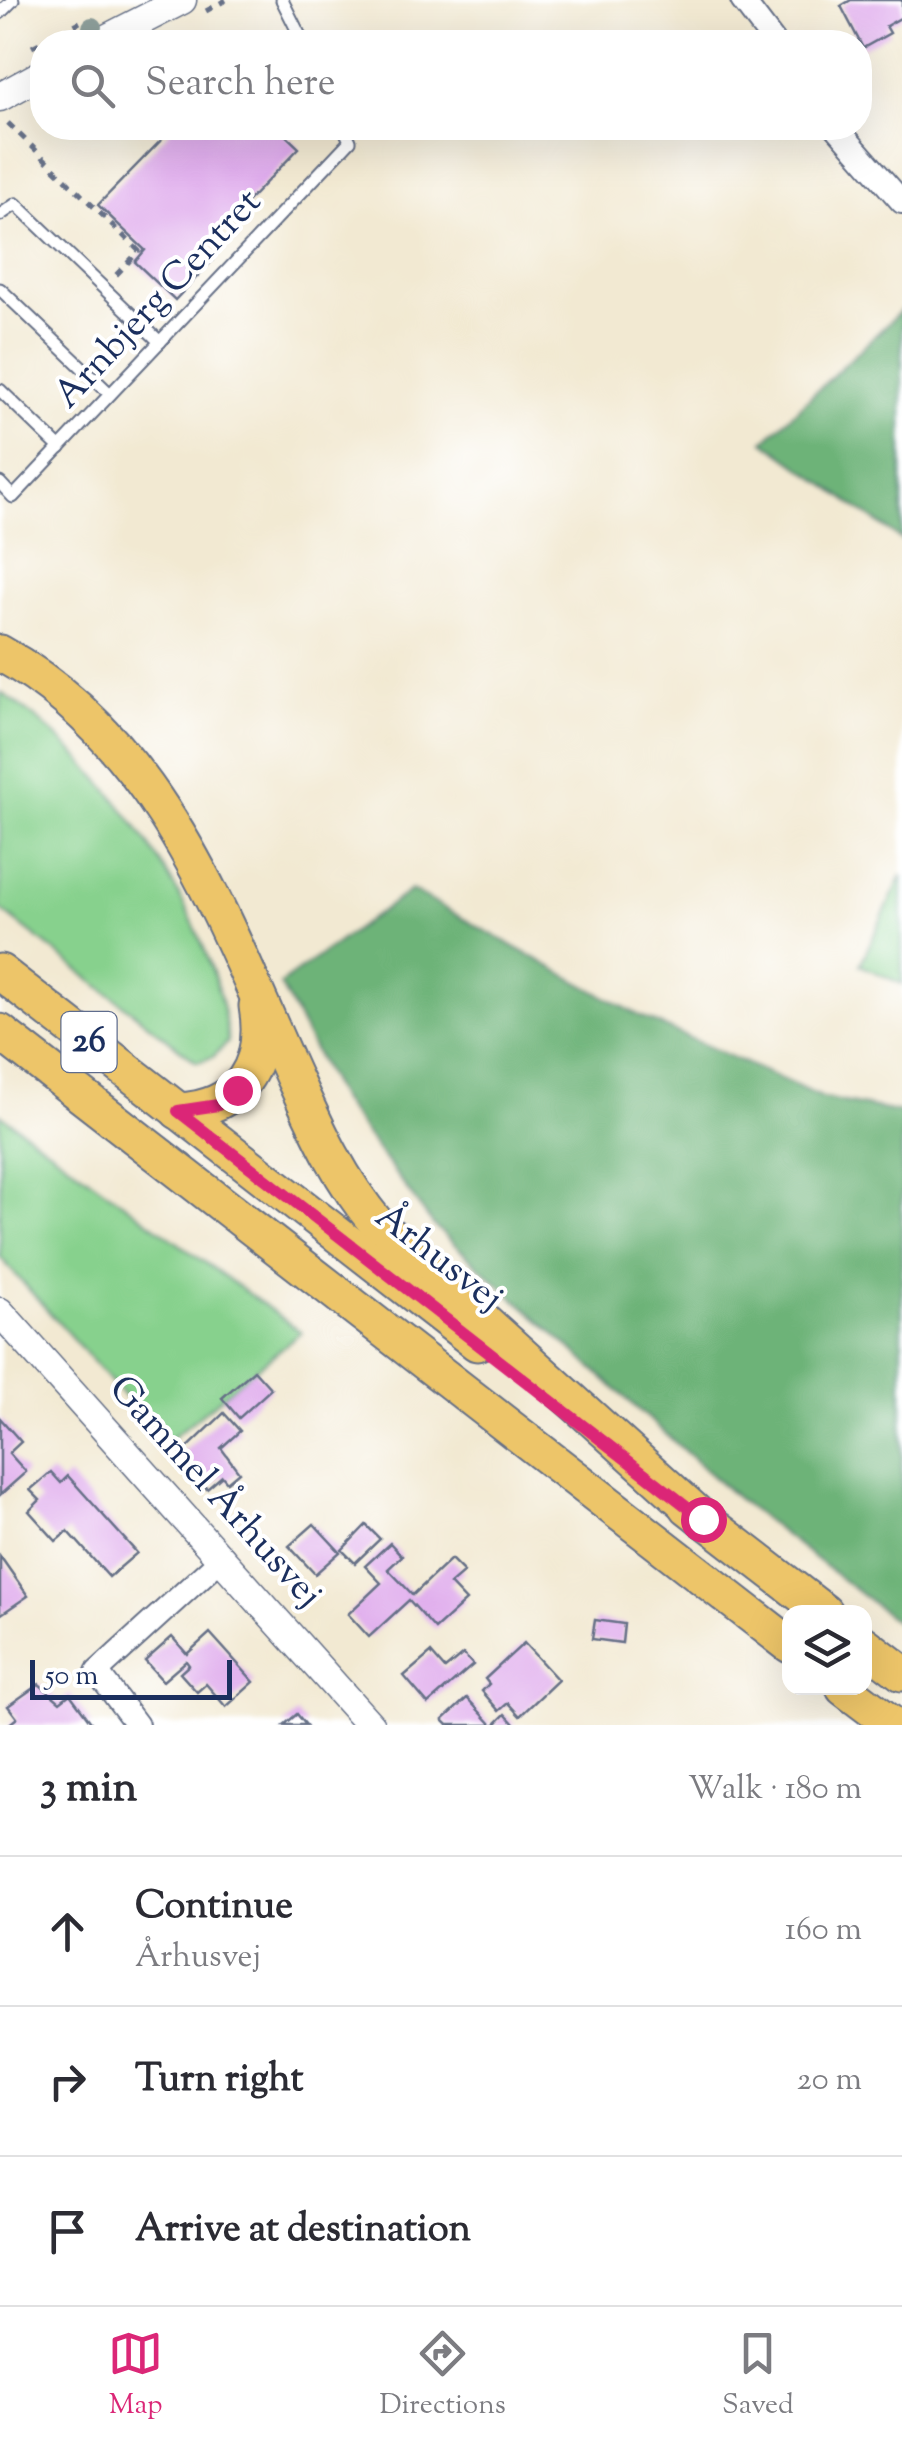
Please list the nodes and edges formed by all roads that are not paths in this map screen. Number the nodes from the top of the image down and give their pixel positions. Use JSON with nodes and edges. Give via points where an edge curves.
{"nodes":[{"id":1,"x":13,"y":0,"type":"edge"},
{"id":2,"x":182,"y":0,"type":"edge"},
{"id":3,"x":282,"y":0,"type":"edge"},
{"id":4,"x":742,"y":0,"type":"edge"},
{"id":5,"x":0,"y":14,"type":"edge"},
{"id":6,"x":94,"y":30,"type":"edge"},
{"id":7,"x":297,"y":30,"type":"edge"},
{"id":8,"x":765,"y":30,"type":"edge"},
{"id":9,"x":30,"y":84,"type":"edge"},
{"id":10,"x":1,"y":107,"type":"edge"},
{"id":11,"x":350,"y":140,"type":"edge"},
{"id":12,"x":848,"y":140,"type":"edge"},
{"id":13,"x":902,"y":202,"type":"edge"},
{"id":14,"x":0,"y":215,"type":"edge"},
{"id":15,"x":0,"y":289,"type":"edge"},
{"id":16,"x":160,"y":342,"type":"junction"},
{"id":17,"x":0,"y":390,"type":"edge"},
{"id":18,"x":110,"y":394,"type":"junction"},
{"id":19,"x":60,"y":448,"type":"junction"},
{"id":20,"x":0,"y":484,"type":"edge"},
{"id":21,"x":0,"y":652,"type":"edge"},
{"id":22,"x":0,"y":972,"type":"edge"},
{"id":23,"x":256,"y":1000,"type":"junction"},
{"id":24,"x":0,"y":1032,"type":"edge"},
{"id":25,"x":178,"y":1111,"type":"junction"},
{"id":26,"x":0,"y":1312,"type":"edge"},
{"id":27,"x":703,"y":1519,"type":"junction"},
{"id":28,"x":223,"y":1558,"type":"junction"},
{"id":29,"x":815,"y":1605,"type":"edge"},
{"id":30,"x":782,"y":1639,"type":"edge"},
{"id":31,"x":872,"y":1650,"type":"edge"},
{"id":32,"x":902,"y":1673,"type":"edge"},
{"id":33,"x":853,"y":1695,"type":"edge"},
{"id":34,"x":137,"y":1725,"type":"edge"},
{"id":35,"x":370,"y":1725,"type":"edge"},
{"id":36,"x":892,"y":1725,"type":"edge"}],
"edges":[{"from":1,"to":5,"type":"lane"},
{"from":2,"to":6,"type":"street"},
{"from":3,"to":7,"type":"lane"},
{"from":4,"to":8,"type":"street"},
{"from":9,"to":10,"type":"street"},
{"from":11,"to":16,"type":"lane","name":"Arnbjerg Centret"},
{"from":12,"to":13,"type":"street"},
{"from":14,"to":16,"type":"lane","via":[[16,204]]},
{"from":15,"to":18,"type":"lane"},
{"from":16,"to":18,"type":"lane","name":"Arnbjerg Centret"},
{"from":17,"to":19,"type":"lane"},
{"from":18,"to":19,"type":"lane","name":"Arnbjerg Centret"},
{"from":19,"to":20,"type":"lane","name":"Arnbjerg Centret","via":[[14,497]]},
{"from":21,"to":23,"type":"main road","via":[[56,686],[164,805],[206,880]]},
{"from":22,"to":25,"type":"main road","name":"Århusvej","number":"26"},
{"from":23,"to":25,"type":"main road","via":[[258,1036],[248,1076],[218,1105]]},
{"from":23,"to":27,"type":"main road","via":[[332,1163],[378,1225]]},
{"from":24,"to":30,"type":"main road","number":"26"},
{"from":25,"to":27,"type":"main road","name":"Århusvej","number":"26"},
{"from":26,"to":28,"type":"street","name":"Gammel Århusvej"},
{"from":27,"to":29,"type":"main road","name":"Århusvej","number":"26"},
{"from":28,"to":34,"type":"street","via":[[97,1672]]},
{"from":28,"to":35,"type":"street","name":"Gammel Århusvej"},
{"from":31,"to":32,"type":"main road"},
{"from":33,"to":36,"type":"main road"}]}
